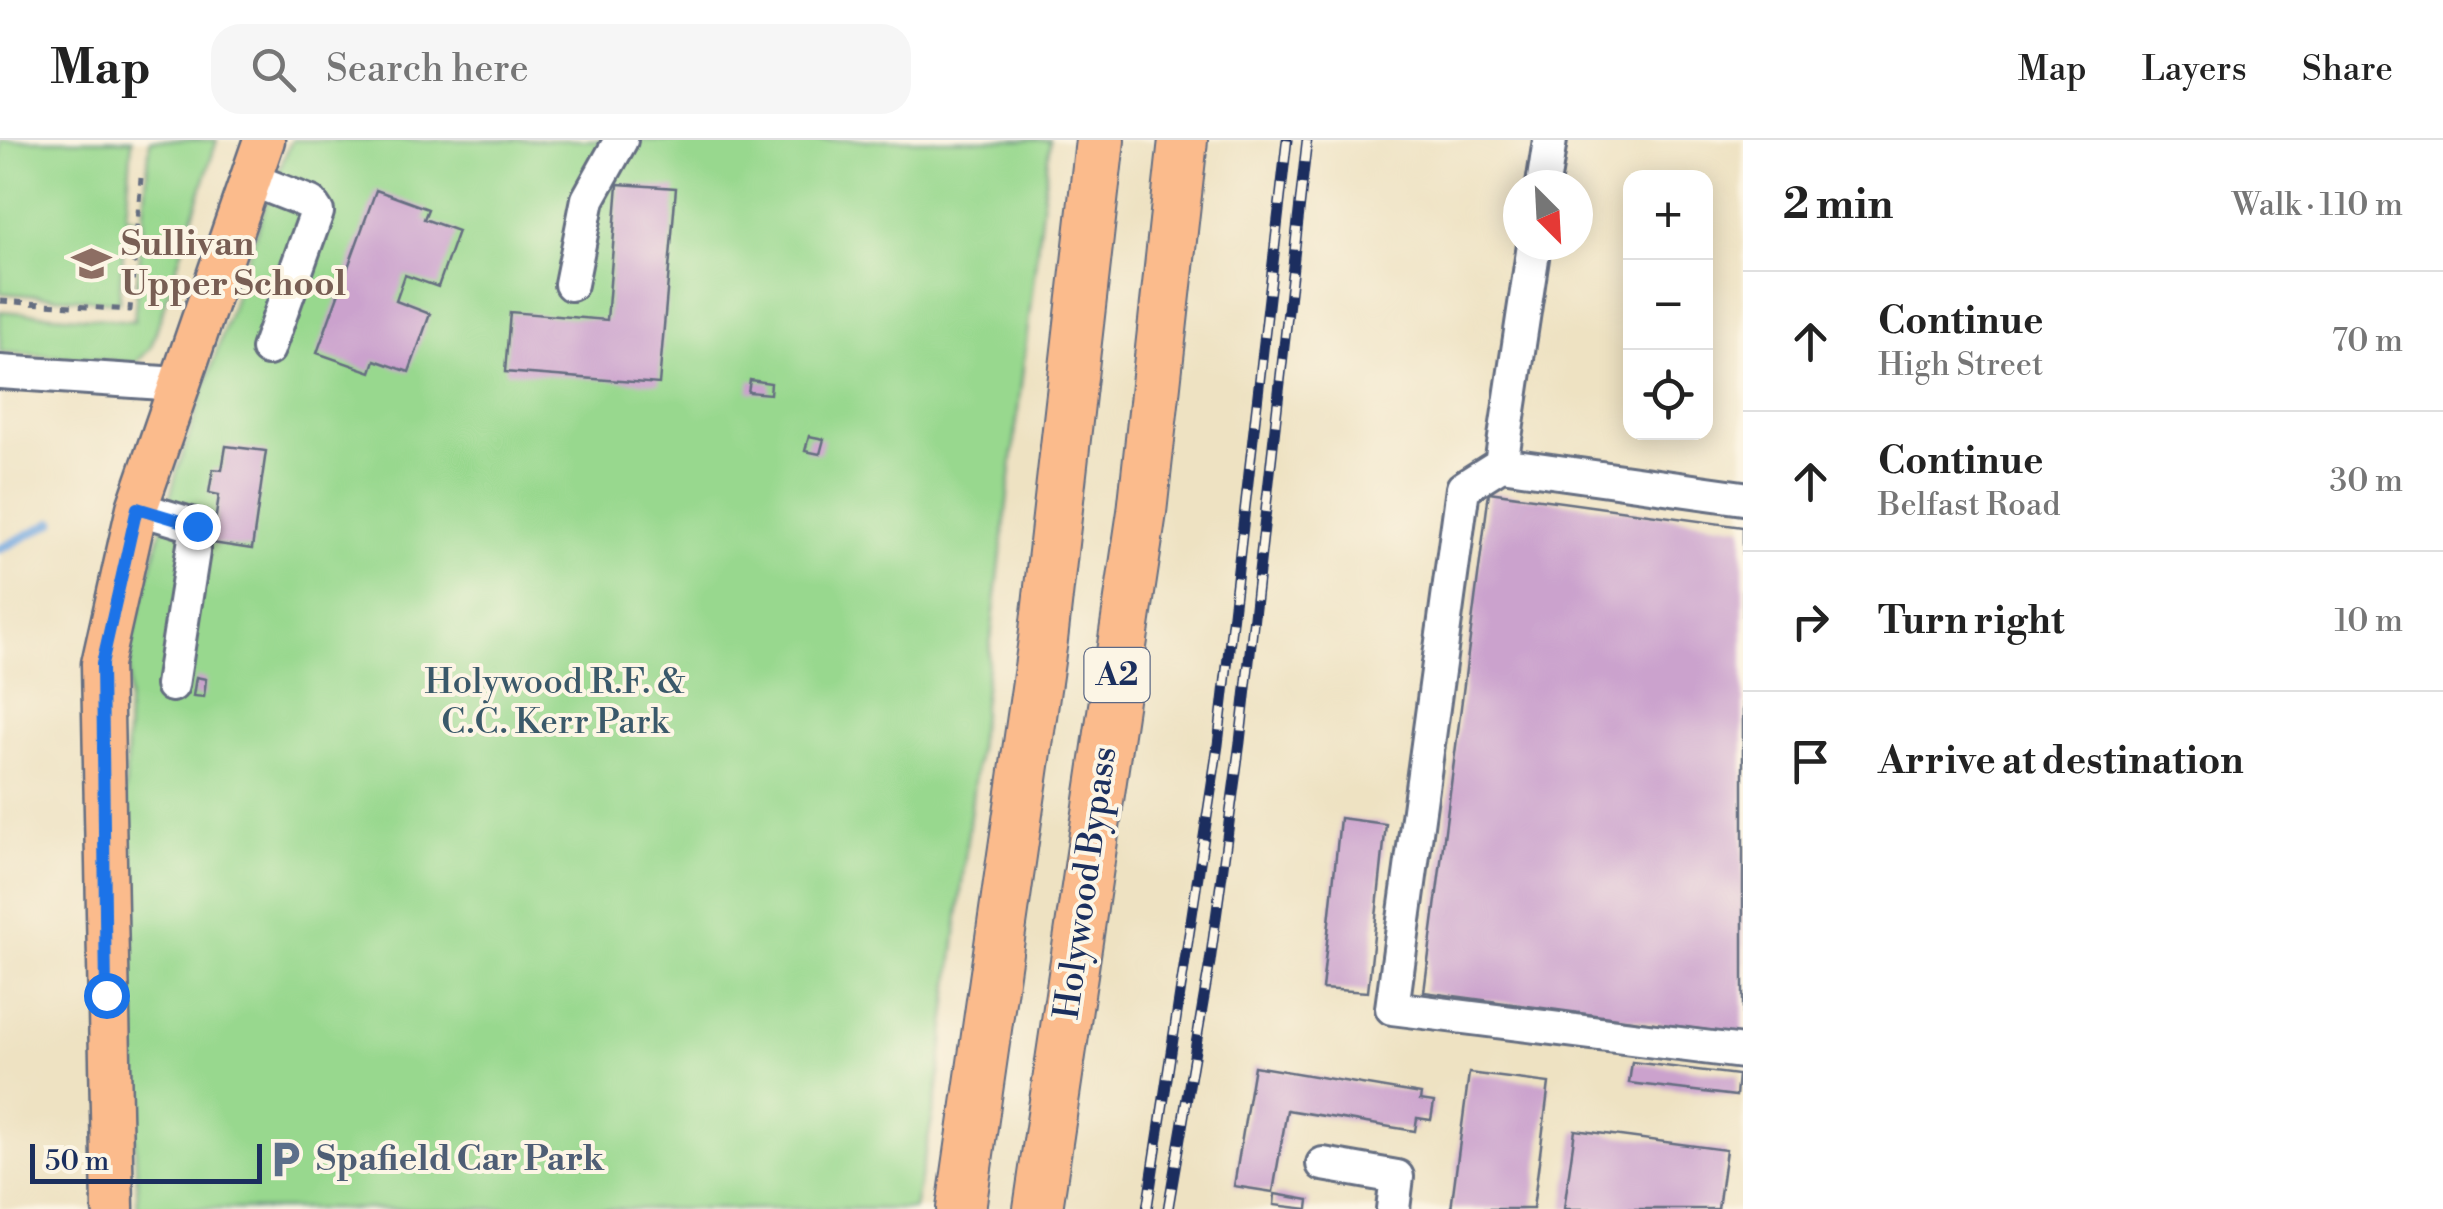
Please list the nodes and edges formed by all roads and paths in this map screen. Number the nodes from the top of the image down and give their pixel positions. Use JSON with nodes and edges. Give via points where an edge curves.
{"nodes":[{"id":1,"x":264,"y":140,"type":"edge"},
{"id":2,"x":621,"y":140,"type":"edge"},
{"id":3,"x":1100,"y":140,"type":"edge"},
{"id":4,"x":1183,"y":140,"type":"edge"},
{"id":5,"x":1550,"y":140,"type":"edge"},
{"id":6,"x":1545,"y":170,"type":"edge"},
{"id":7,"x":141,"y":178,"type":"dead end"},
{"id":8,"x":250,"y":179,"type":"junction"},
{"id":9,"x":1532,"y":260,"type":"edge"},
{"id":10,"x":571,"y":284,"type":"dead end"},
{"id":11,"x":0,"y":301,"type":"edge"},
{"id":12,"x":268,"y":349,"type":"dead end"},
{"id":13,"x":0,"y":372,"type":"edge"},
{"id":14,"x":178,"y":384,"type":"junction"},
{"id":15,"x":1501,"y":464,"type":"junction"},
{"id":16,"x":1743,"y":498,"type":"edge"},
{"id":17,"x":137,"y":508,"type":"junction"},
{"id":18,"x":172,"y":685,"type":"dead end"},
{"id":19,"x":1743,"y":1052,"type":"edge"},
{"id":20,"x":1323,"y":1164,"type":"dead end"},
{"id":21,"x":112,"y":1209,"type":"edge"},
{"id":22,"x":961,"y":1209,"type":"edge"},
{"id":23,"x":1038,"y":1209,"type":"edge"},
{"id":24,"x":1393,"y":1209,"type":"edge"}],
"edges":[{"from":1,"to":8,"type":"main road"},
{"from":2,"to":10,"type":"street","via":[[588,198]]},
{"from":3,"to":22,"type":"highway","number":"A2","via":[[1043,640]]},
{"from":4,"to":23,"type":"highway","name":"Holywood Bypass","number":"A2","via":[[1142,512]]},
{"from":5,"to":6,"type":"street"},
{"from":7,"to":11,"type":"path","via":[[130,310]]},
{"from":8,"to":12,"type":"street","via":[[317,212]]},
{"from":8,"to":14,"type":"main road"},
{"from":9,"to":15,"type":"street"},
{"from":13,"to":14,"type":"street"},
{"from":14,"to":17,"type":"main road"},
{"from":15,"to":16,"type":"street"},
{"from":15,"to":19,"type":"street","via":[[1463,488],[1392,1008]]},
{"from":17,"to":18,"type":"street","via":[[197,526]]},
{"from":17,"to":21,"type":"main road","via":[[102,664]]},
{"from":20,"to":24,"type":"street","via":[[1397,1178]]}]}
